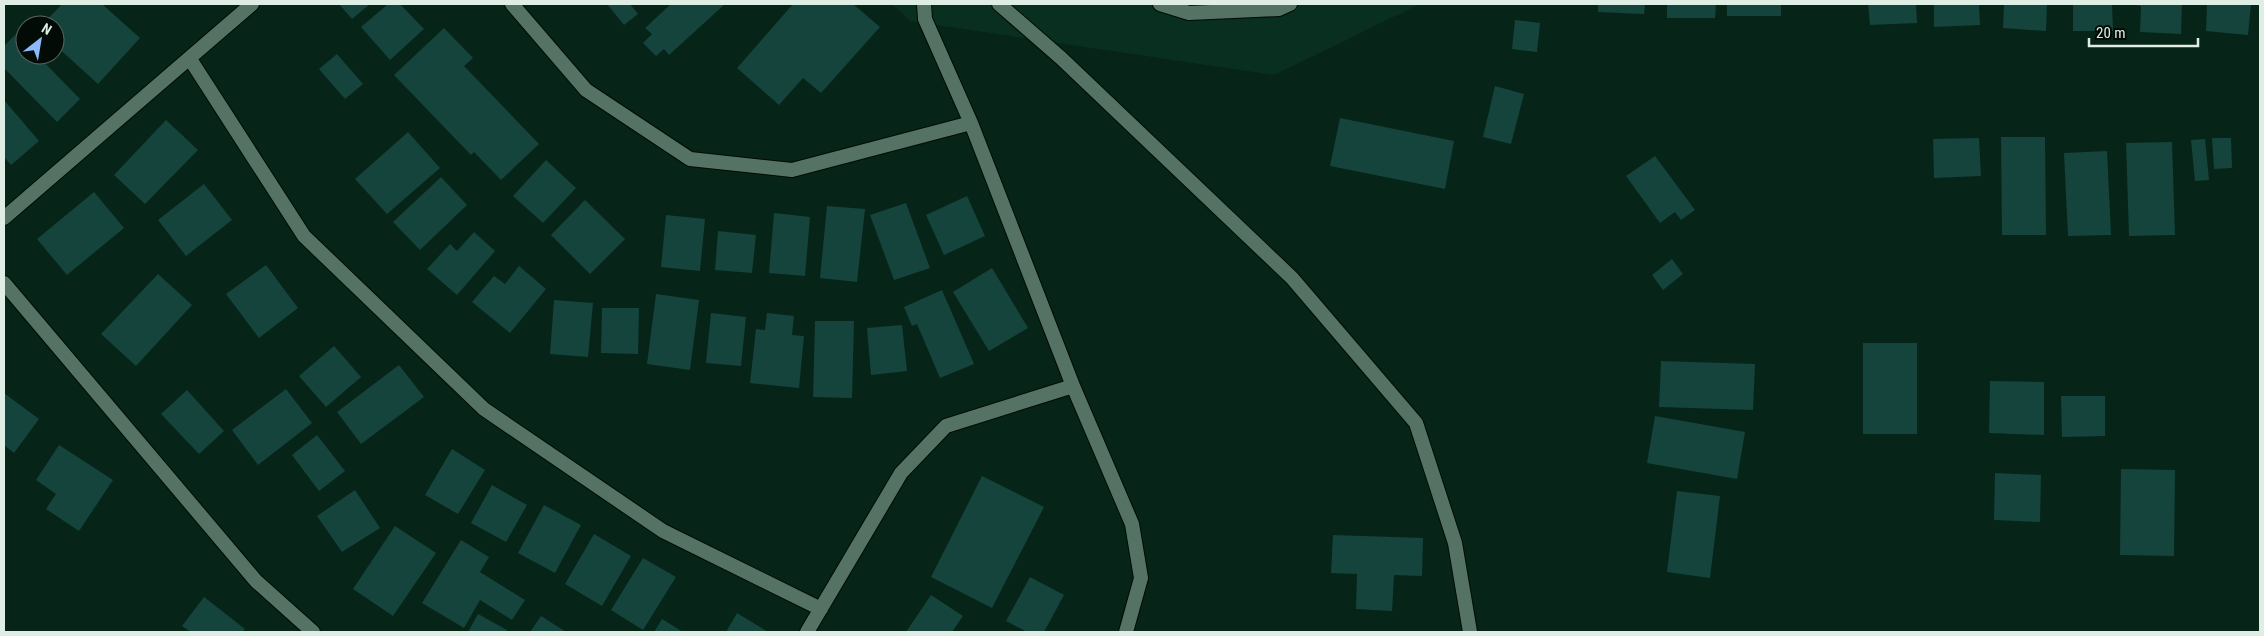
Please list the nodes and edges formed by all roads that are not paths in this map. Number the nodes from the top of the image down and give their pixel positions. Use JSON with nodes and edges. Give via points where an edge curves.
{"nodes":[{"id":1,"x":252,"y":4,"type":"edge"},
{"id":2,"x":512,"y":4,"type":"edge"},
{"id":3,"x":924,"y":4,"type":"edge"},
{"id":4,"x":999,"y":4,"type":"edge"},
{"id":5,"x":1160,"y":4,"type":"edge"},
{"id":6,"x":1290,"y":4,"type":"edge"},
{"id":7,"x":190,"y":59,"type":"junction"},
{"id":8,"x":971,"y":123,"type":"junction"},
{"id":9,"x":4,"y":218,"type":"edge"},
{"id":10,"x":4,"y":283,"type":"edge"},
{"id":11,"x":1073,"y":386,"type":"junction"},
{"id":12,"x":821,"y":609,"type":"junction"},
{"id":13,"x":313,"y":632,"type":"edge"},
{"id":14,"x":807,"y":632,"type":"edge"},
{"id":15,"x":1126,"y":632,"type":"edge"},
{"id":16,"x":1470,"y":632,"type":"edge"}],
"edges":[{"from":1,"to":7,"type":"street"},
{"from":2,"to":8,"type":"street","via":[[586,90],[690,159],[792,170]]},
{"from":3,"to":8,"type":"street","via":[[925,19]]},
{"from":4,"to":16,"type":"street","via":[[1061,58],[1292,278],[1416,424],[1455,543]]},
{"from":5,"to":6,"type":"street","via":[[1189,13],[1279,9]]},
{"from":7,"to":9,"type":"street"},
{"from":7,"to":12,"type":"street","via":[[304,236],[484,409],[663,531]]},
{"from":8,"to":11,"type":"street"},
{"from":10,"to":13,"type":"street","via":[[256,581]]},
{"from":11,"to":12,"type":"street","via":[[946,426],[901,472]]},
{"from":11,"to":15,"type":"street","via":[[1132,524],[1141,578]]},
{"from":12,"to":14,"type":"street"}]}
